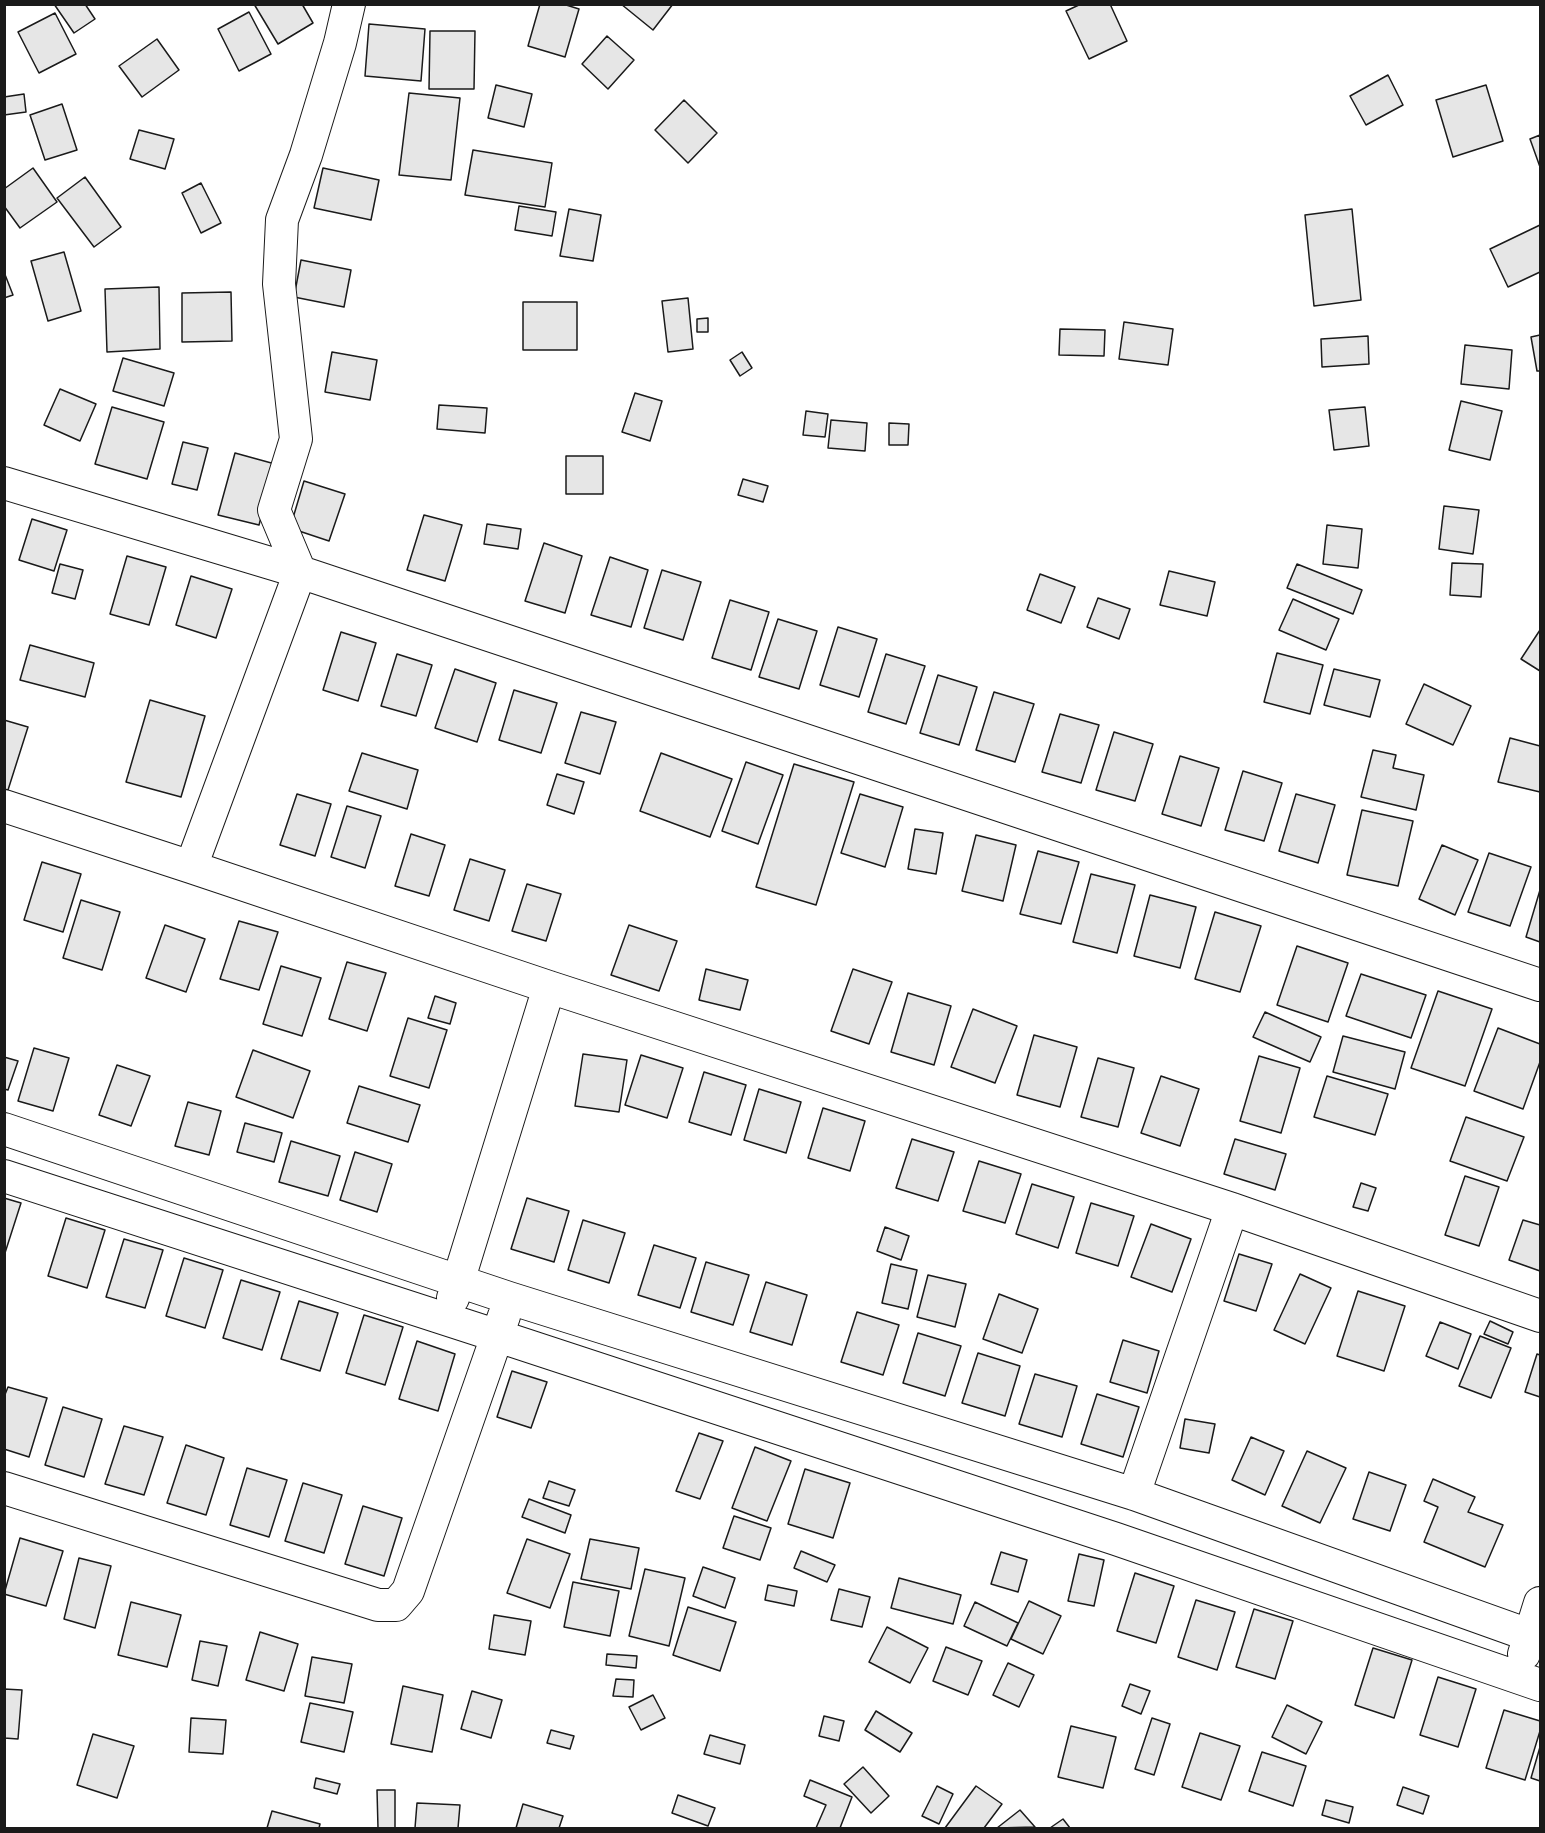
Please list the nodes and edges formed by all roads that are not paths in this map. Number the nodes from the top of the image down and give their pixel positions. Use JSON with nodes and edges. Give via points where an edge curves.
{"nodes":[{"id":1,"x":349,"y":4,"type":"edge"},
{"id":2,"x":4,"y":483,"type":"edge"},
{"id":3,"x":300,"y":572,"type":"junction"},
{"id":4,"x":4,"y":806,"type":"edge"},
{"id":5,"x":191,"y":867,"type":"junction"},
{"id":6,"x":1540,"y":985,"type":"edge"},
{"id":7,"x":549,"y":987,"type":"junction"},
{"id":8,"x":4,"y":1129,"type":"edge"},
{"id":9,"x":4,"y":1176,"type":"edge"},
{"id":10,"x":152,"y":1178,"type":"junction"},
{"id":11,"x":1232,"y":1209,"type":"junction"},
{"id":12,"x":141,"y":1220,"type":"junction"},
{"id":13,"x":458,"y":1280,"type":"junction"},
{"id":14,"x":509,"y":1298,"type":"junction"},
{"id":15,"x":1540,"y":1316,"type":"edge"},
{"id":16,"x":447,"y":1319,"type":"junction"},
{"id":17,"x":498,"y":1336,"type":"junction"},
{"id":18,"x":796,"y":1388,"type":"junction"},
{"id":19,"x":784,"y":1430,"type":"junction"},
{"id":20,"x":4,"y":1488,"type":"edge"},
{"id":21,"x":1134,"y":1494,"type":"junction"},
{"id":22,"x":1540,"y":1603,"type":"edge"},
{"id":23,"x":1535,"y":1637,"type":"edge"},
{"id":24,"x":1528,"y":1681,"type":"edge"}],
"edges":[{"from":1,"to":3,"type":"street","via":[[306,154],[282,220],[279,284],[296,439],[274,510]]},
{"from":2,"to":3,"type":"street"},
{"from":3,"to":5,"type":"street"},
{"from":3,"to":6,"type":"street"},
{"from":4,"to":5,"type":"street"},
{"from":5,"to":7,"type":"street"},
{"from":7,"to":11,"type":"street"},
{"from":7,"to":13,"type":"street"},
{"from":8,"to":10,"type":"street"},
{"from":9,"to":12,"type":"street"},
{"from":10,"to":12,"type":"street"},
{"from":10,"to":13,"type":"street"},
{"from":11,"to":15,"type":"street"},
{"from":11,"to":21,"type":"street"},
{"from":12,"to":16,"type":"street"},
{"from":13,"to":14,"type":"street"},
{"from":13,"to":16,"type":"street"},
{"from":14,"to":17,"type":"street"},
{"from":14,"to":18,"type":"street"},
{"from":16,"to":17,"type":"street"},
{"from":17,"to":19,"type":"street"},
{"from":17,"to":20,"type":"street","via":[[408,1591],[396,1605],[378,1605]]},
{"from":18,"to":19,"type":"street"},
{"from":18,"to":21,"type":"street"},
{"from":19,"to":24,"type":"street"},
{"from":21,"to":23,"type":"street"},
{"from":22,"to":23,"type":"street"},
{"from":23,"to":24,"type":"street"}]}
